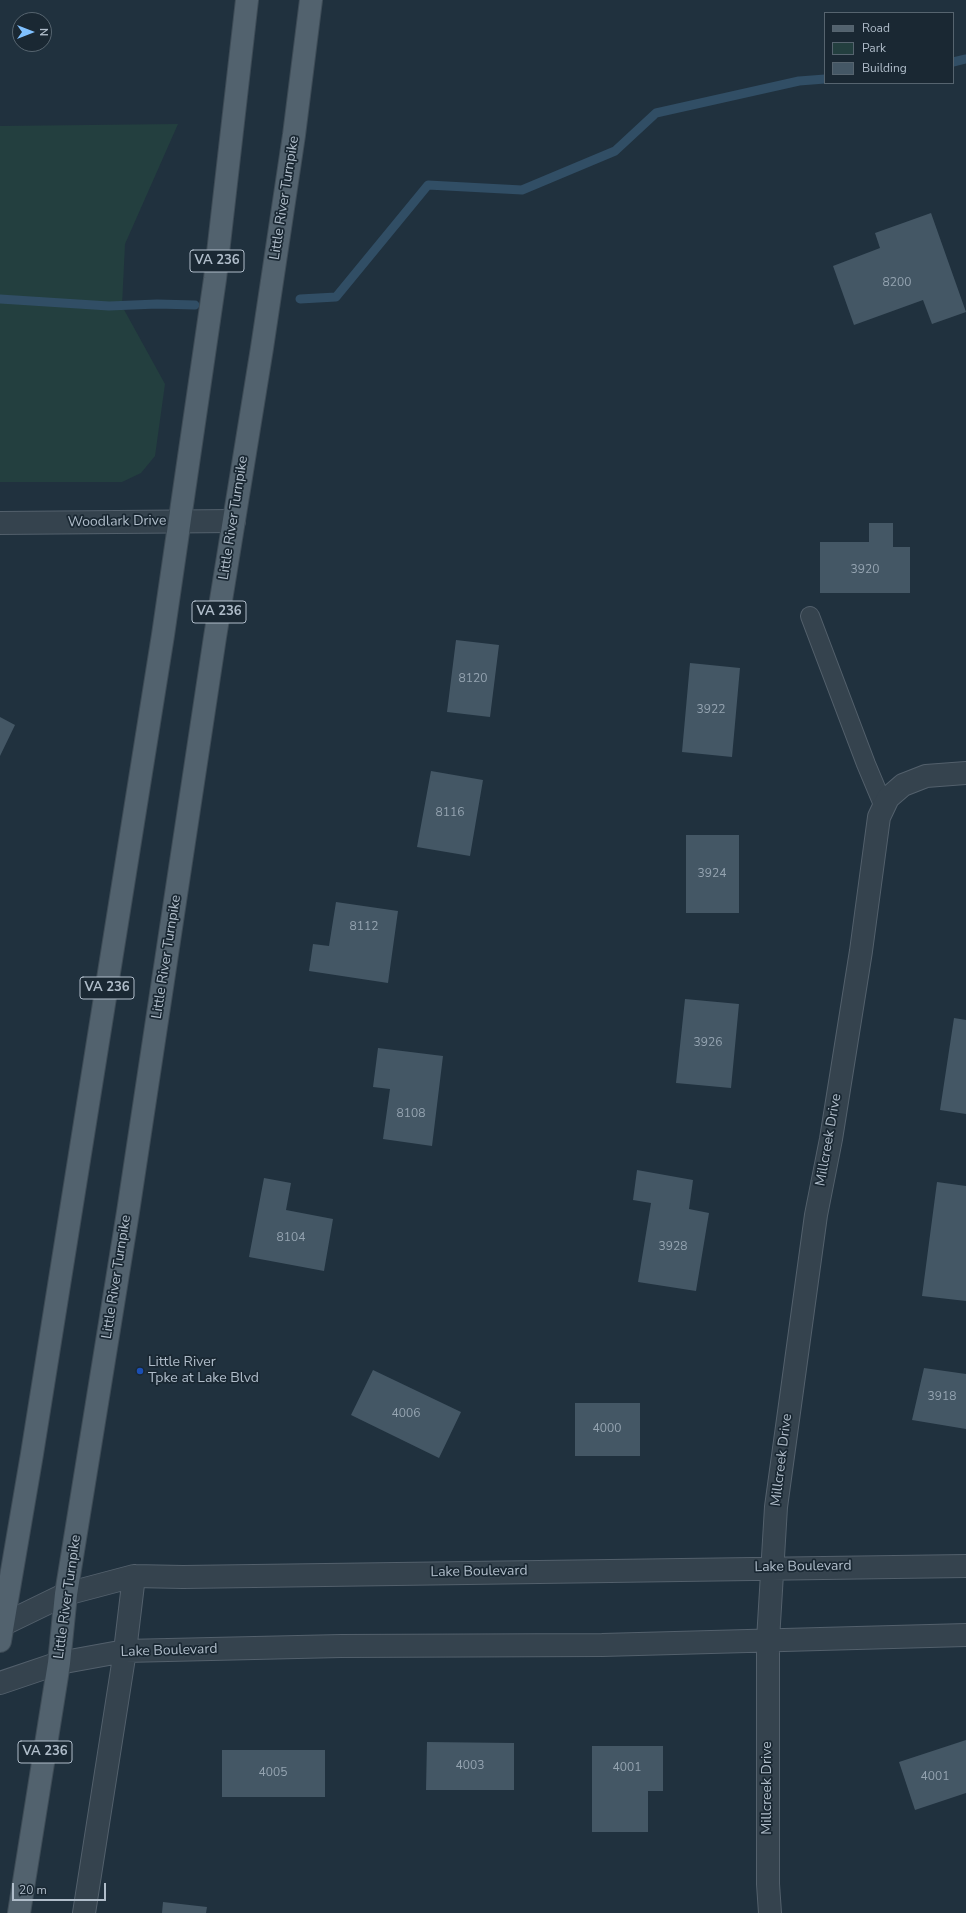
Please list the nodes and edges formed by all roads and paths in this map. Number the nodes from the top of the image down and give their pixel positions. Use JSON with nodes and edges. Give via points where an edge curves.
{"nodes":[{"id":1,"x":247,"y":0,"type":"edge"},
{"id":2,"x":311,"y":0,"type":"edge"},
{"id":3,"x":234,"y":521,"type":"junction"},
{"id":4,"x":180,"y":522,"type":"junction"},
{"id":5,"x":0,"y":523,"type":"edge"},
{"id":6,"x":810,"y":616,"type":"dead end"},
{"id":7,"x":966,"y":773,"type":"edge"},
{"id":8,"x":884,"y":807,"type":"junction"},
{"id":9,"x":966,"y":1566,"type":"edge"},
{"id":10,"x":772,"y":1568,"type":"junction"},
{"id":11,"x":134,"y":1576,"type":"junction"},
{"id":12,"x":66,"y":1594,"type":"junction"},
{"id":13,"x":1,"y":1631,"type":"edge"},
{"id":14,"x":966,"y":1635,"type":"edge"},
{"id":15,"x":768,"y":1640,"type":"junction"},
{"id":16,"x":125,"y":1651,"type":"junction"},
{"id":17,"x":59,"y":1663,"type":"junction"},
{"id":18,"x":0,"y":1683,"type":"edge"},
{"id":19,"x":19,"y":1913,"type":"edge"},
{"id":20,"x":84,"y":1913,"type":"edge"},
{"id":21,"x":770,"y":1913,"type":"edge"}],
"edges":[{"from":1,"to":4,"type":"main road","number":"VA 236","via":[[215,279]]},
{"from":2,"to":3,"type":"main road","name":"Little River Turnpike","number":"VA 236","via":[[294,136]]},
{"from":3,"to":4,"type":"street","name":"Woodlark Drive"},
{"from":3,"to":12,"type":"main road","name":"Little River Turnpike","number":"VA 236","via":[[127,1220]]},
{"from":4,"to":5,"type":"street","name":"Woodlark Drive"},
{"from":4,"to":13,"type":"main road","number":"VA 236","via":[[37,1423]]},
{"from":6,"to":8,"type":"lane"},
{"from":7,"to":8,"type":"street","name":"Millcreek Drive","via":[[926,776],[903,785],[888,798]]},
{"from":8,"to":10,"type":"street","name":"Millcreek Drive","via":[[879,817],[861,951],[816,1216],[777,1499]]},
{"from":9,"to":10,"type":"street","name":"Lake Boulevard"},
{"from":10,"to":11,"type":"street","name":"Lake Boulevard"},
{"from":10,"to":15,"type":"street","name":"Millcreek Drive"},
{"from":11,"to":12,"type":"street","name":"Lake Boulevard"},
{"from":11,"to":16,"type":"street"},
{"from":12,"to":13,"type":"street","name":"Lake Boulevard"},
{"from":12,"to":17,"type":"main road","name":"Little River Turnpike","number":"VA 236"},
{"from":14,"to":15,"type":"street","name":"Lake Boulevard"},
{"from":15,"to":16,"type":"street","name":"Lake Boulevard","via":[[602,1645],[341,1646]]},
{"from":15,"to":21,"type":"street","name":"Millcreek Drive"},
{"from":16,"to":17,"type":"street","name":"Lake Boulevard"},
{"from":16,"to":20,"type":"street"},
{"from":17,"to":18,"type":"street","name":"Lake Boulevard"},
{"from":17,"to":19,"type":"main road","name":"Little River Turnpike","number":"VA 236"}]}
